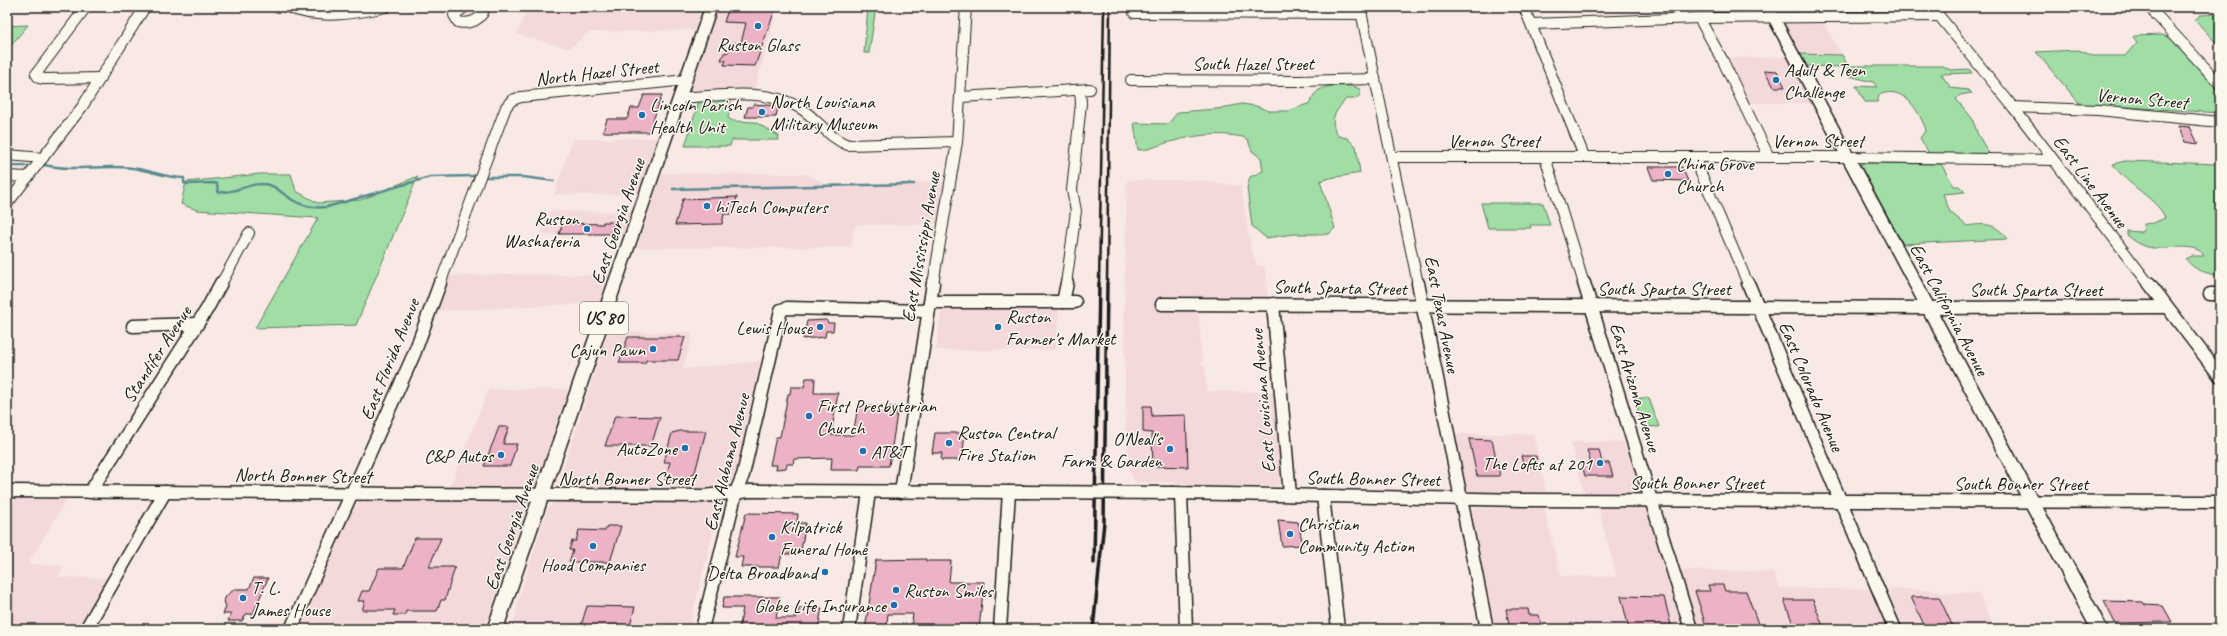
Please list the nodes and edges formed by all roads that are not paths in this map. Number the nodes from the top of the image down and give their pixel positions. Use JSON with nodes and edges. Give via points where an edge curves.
{"nodes":[{"id":1,"x":86,"y":7,"type":"edge"},
{"id":2,"x":144,"y":7,"type":"edge"},
{"id":3,"x":287,"y":7,"type":"edge"},
{"id":4,"x":386,"y":7,"type":"edge"},
{"id":5,"x":481,"y":7,"type":"edge"},
{"id":6,"x":711,"y":7,"type":"edge"},
{"id":7,"x":966,"y":7,"type":"edge"},
{"id":8,"x":1524,"y":7,"type":"edge"},
{"id":9,"x":1678,"y":7,"type":"edge"},
{"id":10,"x":1932,"y":7,"type":"edge"},
{"id":11,"x":2149,"y":7,"type":"edge"},
{"id":12,"x":460,"y":8,"type":"edge"},
{"id":13,"x":1361,"y":11,"type":"edge"},
{"id":14,"x":1771,"y":12,"type":"edge"},
{"id":15,"x":1134,"y":13,"type":"dead end"},
{"id":16,"x":1939,"y":16,"type":"junction"},
{"id":17,"x":1684,"y":18,"type":"junction"},
{"id":18,"x":1699,"y":18,"type":"junction"},
{"id":19,"x":1532,"y":24,"type":"junction"},
{"id":20,"x":101,"y":78,"type":"junction"},
{"id":21,"x":1375,"y":79,"type":"junction"},
{"id":22,"x":686,"y":80,"type":"junction"},
{"id":23,"x":1131,"y":80,"type":"dead end"},
{"id":24,"x":2220,"y":84,"type":"edge"},
{"id":25,"x":961,"y":97,"type":"junction"},
{"id":26,"x":679,"y":98,"type":"junction"},
{"id":27,"x":512,"y":100,"type":"joint"},
{"id":28,"x":2013,"y":107,"type":"junction"},
{"id":29,"x":2220,"y":122,"type":"edge"},
{"id":30,"x":957,"y":142,"type":"junction"},
{"id":31,"x":7,"y":155,"type":"edge"},
{"id":32,"x":1584,"y":156,"type":"junction"},
{"id":33,"x":1392,"y":157,"type":"junction"},
{"id":34,"x":1545,"y":157,"type":"junction"},
{"id":35,"x":1694,"y":157,"type":"junction"},
{"id":36,"x":1847,"y":157,"type":"junction"},
{"id":37,"x":43,"y":158,"type":"junction"},
{"id":38,"x":1769,"y":158,"type":"junction"},
{"id":39,"x":2053,"y":160,"type":"junction"},
{"id":40,"x":7,"y":176,"type":"edge"},
{"id":41,"x":28,"y":177,"type":"junction"},
{"id":42,"x":7,"y":204,"type":"edge"},
{"id":43,"x":249,"y":233,"type":"dead end"},
{"id":44,"x":1063,"y":302,"type":"junction"},
{"id":45,"x":1075,"y":302,"type":"dead end"},
{"id":46,"x":1162,"y":304,"type":"dead end"},
{"id":47,"x":1273,"y":304,"type":"junction"},
{"id":48,"x":929,"y":306,"type":"junction"},
{"id":49,"x":1423,"y":306,"type":"junction"},
{"id":50,"x":1592,"y":306,"type":"junction"},
{"id":51,"x":1758,"y":306,"type":"junction"},
{"id":52,"x":2166,"y":307,"type":"junction"},
{"id":53,"x":1928,"y":308,"type":"junction"},
{"id":54,"x":197,"y":324,"type":"junction"},
{"id":55,"x":133,"y":326,"type":"dead end"},
{"id":56,"x":2220,"y":376,"type":"edge"},
{"id":57,"x":7,"y":491,"type":"edge"},
{"id":58,"x":90,"y":492,"type":"junction"},
{"id":59,"x":165,"y":492,"type":"junction"},
{"id":60,"x":736,"y":492,"type":"junction"},
{"id":61,"x":869,"y":492,"type":"junction"},
{"id":62,"x":901,"y":492,"type":"junction"},
{"id":63,"x":1009,"y":492,"type":"junction"},
{"id":64,"x":1178,"y":493,"type":"junction"},
{"id":65,"x":352,"y":494,"type":"junction"},
{"id":66,"x":542,"y":495,"type":"junction"},
{"id":67,"x":1290,"y":495,"type":"junction"},
{"id":68,"x":1323,"y":496,"type":"junction"},
{"id":69,"x":1461,"y":499,"type":"junction"},
{"id":70,"x":1651,"y":501,"type":"junction"},
{"id":71,"x":1842,"y":502,"type":"junction"},
{"id":72,"x":2032,"y":502,"type":"junction"},
{"id":73,"x":2220,"y":502,"type":"edge"},
{"id":74,"x":504,"y":605,"type":"junction"},
{"id":75,"x":86,"y":629,"type":"edge"},
{"id":76,"x":290,"y":629,"type":"edge"},
{"id":77,"x":495,"y":629,"type":"edge"},
{"id":78,"x":503,"y":629,"type":"edge"},
{"id":79,"x":702,"y":629,"type":"edge"},
{"id":80,"x":849,"y":629,"type":"edge"},
{"id":81,"x":1000,"y":629,"type":"edge"},
{"id":82,"x":1186,"y":629,"type":"edge"},
{"id":83,"x":1338,"y":629,"type":"edge"},
{"id":84,"x":1487,"y":629,"type":"edge"},
{"id":85,"x":1691,"y":629,"type":"edge"},
{"id":86,"x":1895,"y":629,"type":"edge"},
{"id":87,"x":2100,"y":629,"type":"edge"}],
"edges":[{"from":1,"to":20,"type":"street","via":[[36,74],[39,78],[45,79]]},
{"from":2,"to":20,"type":"street"},
{"from":3,"to":4,"type":"street","via":[[302,13],[326,14]]},
{"from":5,"to":12,"type":"street","via":[[484,10],[481,16],[468,22],[455,20],[454,15]]},
{"from":6,"to":22,"type":"main road","name":"East Georgia Avenue","number":"US 80"},
{"from":7,"to":25,"type":"street","name":"East Mississippi Avenue"},
{"from":8,"to":19,"type":"street"},
{"from":9,"to":17,"type":"street"},
{"from":10,"to":16,"type":"street","name":"East Line Avenue"},
{"from":11,"to":24,"type":"street"},
{"from":13,"to":15,"type":"street"},
{"from":13,"to":21,"type":"street","name":"East Texas Avenue"},
{"from":14,"to":16,"type":"street"},
{"from":14,"to":18,"type":"street"},
{"from":14,"to":36,"type":"main road","name":"East California Avenue"},
{"from":16,"to":28,"type":"street","name":"East Line Avenue"},
{"from":17,"to":18,"type":"street"},
{"from":17,"to":19,"type":"street"},
{"from":18,"to":38,"type":"street","via":[[1723,61]]},
{"from":19,"to":32,"type":"street"},
{"from":20,"to":37,"type":"street"},
{"from":21,"to":23,"type":"street","name":"South Hazel Street"},
{"from":21,"to":33,"type":"street","name":"East Texas Avenue"},
{"from":22,"to":26,"type":"main road","name":"East Georgia Avenue","number":"US 80"},
{"from":22,"to":27,"type":"street","name":"North Hazel Street","via":[[544,94]]},
{"from":25,"to":30,"type":"street","name":"East Mississippi Avenue"},
{"from":25,"to":44,"type":"street","via":[[1085,90],[1081,103],[1072,190],[1076,211]]},
{"from":26,"to":30,"type":"street","via":[[761,96],[785,99],[806,111],[834,138],[848,145]]},
{"from":26,"to":66,"type":"main road","name":"East Georgia Avenue","number":"US 80"},
{"from":27,"to":65,"type":"street","name":"East Florida Avenue","via":[[504,111],[414,354]]},
{"from":28,"to":29,"type":"street","name":"Vernon Street","via":[[2098,110]]},
{"from":28,"to":39,"type":"street","name":"East Line Avenue"},
{"from":30,"to":48,"type":"street","name":"East Mississippi Avenue"},
{"from":31,"to":37,"type":"street"},
{"from":32,"to":34,"type":"street","name":"Vernon Street"},
{"from":32,"to":35,"type":"street","name":"Vernon Street"},
{"from":33,"to":34,"type":"street","name":"Vernon Street"},
{"from":33,"to":49,"type":"street","name":"East Texas Avenue"},
{"from":34,"to":50,"type":"street","name":"East Arizona Avenue"},
{"from":35,"to":38,"type":"street","name":"Vernon Street"},
{"from":35,"to":51,"type":"street","name":"East Colorado Avenue"},
{"from":36,"to":38,"type":"street","name":"Vernon Street"},
{"from":36,"to":39,"type":"street","name":"Vernon Street"},
{"from":36,"to":53,"type":"main road","name":"East California Avenue"},
{"from":37,"to":41,"type":"street"},
{"from":39,"to":52,"type":"street","name":"East Line Avenue"},
{"from":40,"to":41,"type":"street"},
{"from":41,"to":42,"type":"street"},
{"from":43,"to":54,"type":"street","name":"Standifer Avenue"},
{"from":44,"to":45,"type":"street"},
{"from":44,"to":48,"type":"street"},
{"from":46,"to":47,"type":"street","name":"South Sparta Street"},
{"from":47,"to":49,"type":"street","name":"South Sparta Street"},
{"from":47,"to":67,"type":"street","name":"East Louisiana Avenue"},
{"from":48,"to":60,"type":"street","name":"East Alabama Avenue","via":[[787,308],[779,313],[743,475]]},
{"from":48,"to":62,"type":"street","name":"East Mississippi Avenue"},
{"from":49,"to":50,"type":"street","name":"South Sparta Street"},
{"from":49,"to":69,"type":"street","name":"East Texas Avenue"},
{"from":50,"to":51,"type":"street","name":"South Sparta Street"},
{"from":50,"to":70,"type":"street","name":"East Arizona Avenue"},
{"from":51,"to":53,"type":"street","name":"South Sparta Street"},
{"from":51,"to":71,"type":"street","name":"East Colorado Avenue"},
{"from":52,"to":53,"type":"street","name":"South Sparta Street"},
{"from":52,"to":56,"type":"street","name":"East Line Avenue"},
{"from":53,"to":72,"type":"main road","name":"East California Avenue"},
{"from":54,"to":55,"type":"street"},
{"from":54,"to":58,"type":"street","name":"Standifer Avenue"},
{"from":57,"to":58,"type":"street","name":"North Bonner Street"},
{"from":58,"to":59,"type":"street","name":"North Bonner Street"},
{"from":59,"to":65,"type":"street","name":"North Bonner Street"},
{"from":59,"to":75,"type":"street"},
{"from":60,"to":61,"type":"street","name":"North Bonner Street"},
{"from":60,"to":66,"type":"street","name":"North Bonner Street","via":[[703,496]]},
{"from":60,"to":79,"type":"street","name":"East Alabama Avenue"},
{"from":61,"to":62,"type":"street","name":"North Bonner Street"},
{"from":61,"to":80,"type":"street"},
{"from":62,"to":63,"type":"street","name":"North Bonner Street"},
{"from":63,"to":64,"type":"street","name":"North Bonner Street","bridge":true},
{"from":63,"to":81,"type":"street"},
{"from":64,"to":67,"type":"street","name":"South Bonner Street"},
{"from":64,"to":82,"type":"street"},
{"from":65,"to":66,"type":"street","name":"North Bonner Street"},
{"from":65,"to":76,"type":"street","name":"East Florida Avenue"},
{"from":66,"to":74,"type":"main road","name":"East Georgia Avenue","number":"US 80"},
{"from":67,"to":68,"type":"street","name":"South Bonner Street"},
{"from":68,"to":69,"type":"street","name":"South Bonner Street"},
{"from":68,"to":83,"type":"street"},
{"from":69,"to":70,"type":"street","name":"South Bonner Street"},
{"from":69,"to":84,"type":"street","name":"East Texas Avenue"},
{"from":70,"to":71,"type":"street","name":"South Bonner Street"},
{"from":70,"to":85,"type":"street","name":"East Arizona Avenue"},
{"from":71,"to":72,"type":"street","name":"South Bonner Street"},
{"from":71,"to":86,"type":"street","name":"East Colorado Avenue"},
{"from":72,"to":73,"type":"street","name":"South Bonner Street"},
{"from":72,"to":87,"type":"main road","name":"East California Avenue"},
{"from":74,"to":77,"type":"main road","name":"East Georgia Avenue","number":"US 80"},
{"from":74,"to":78,"type":"main road"}]}
